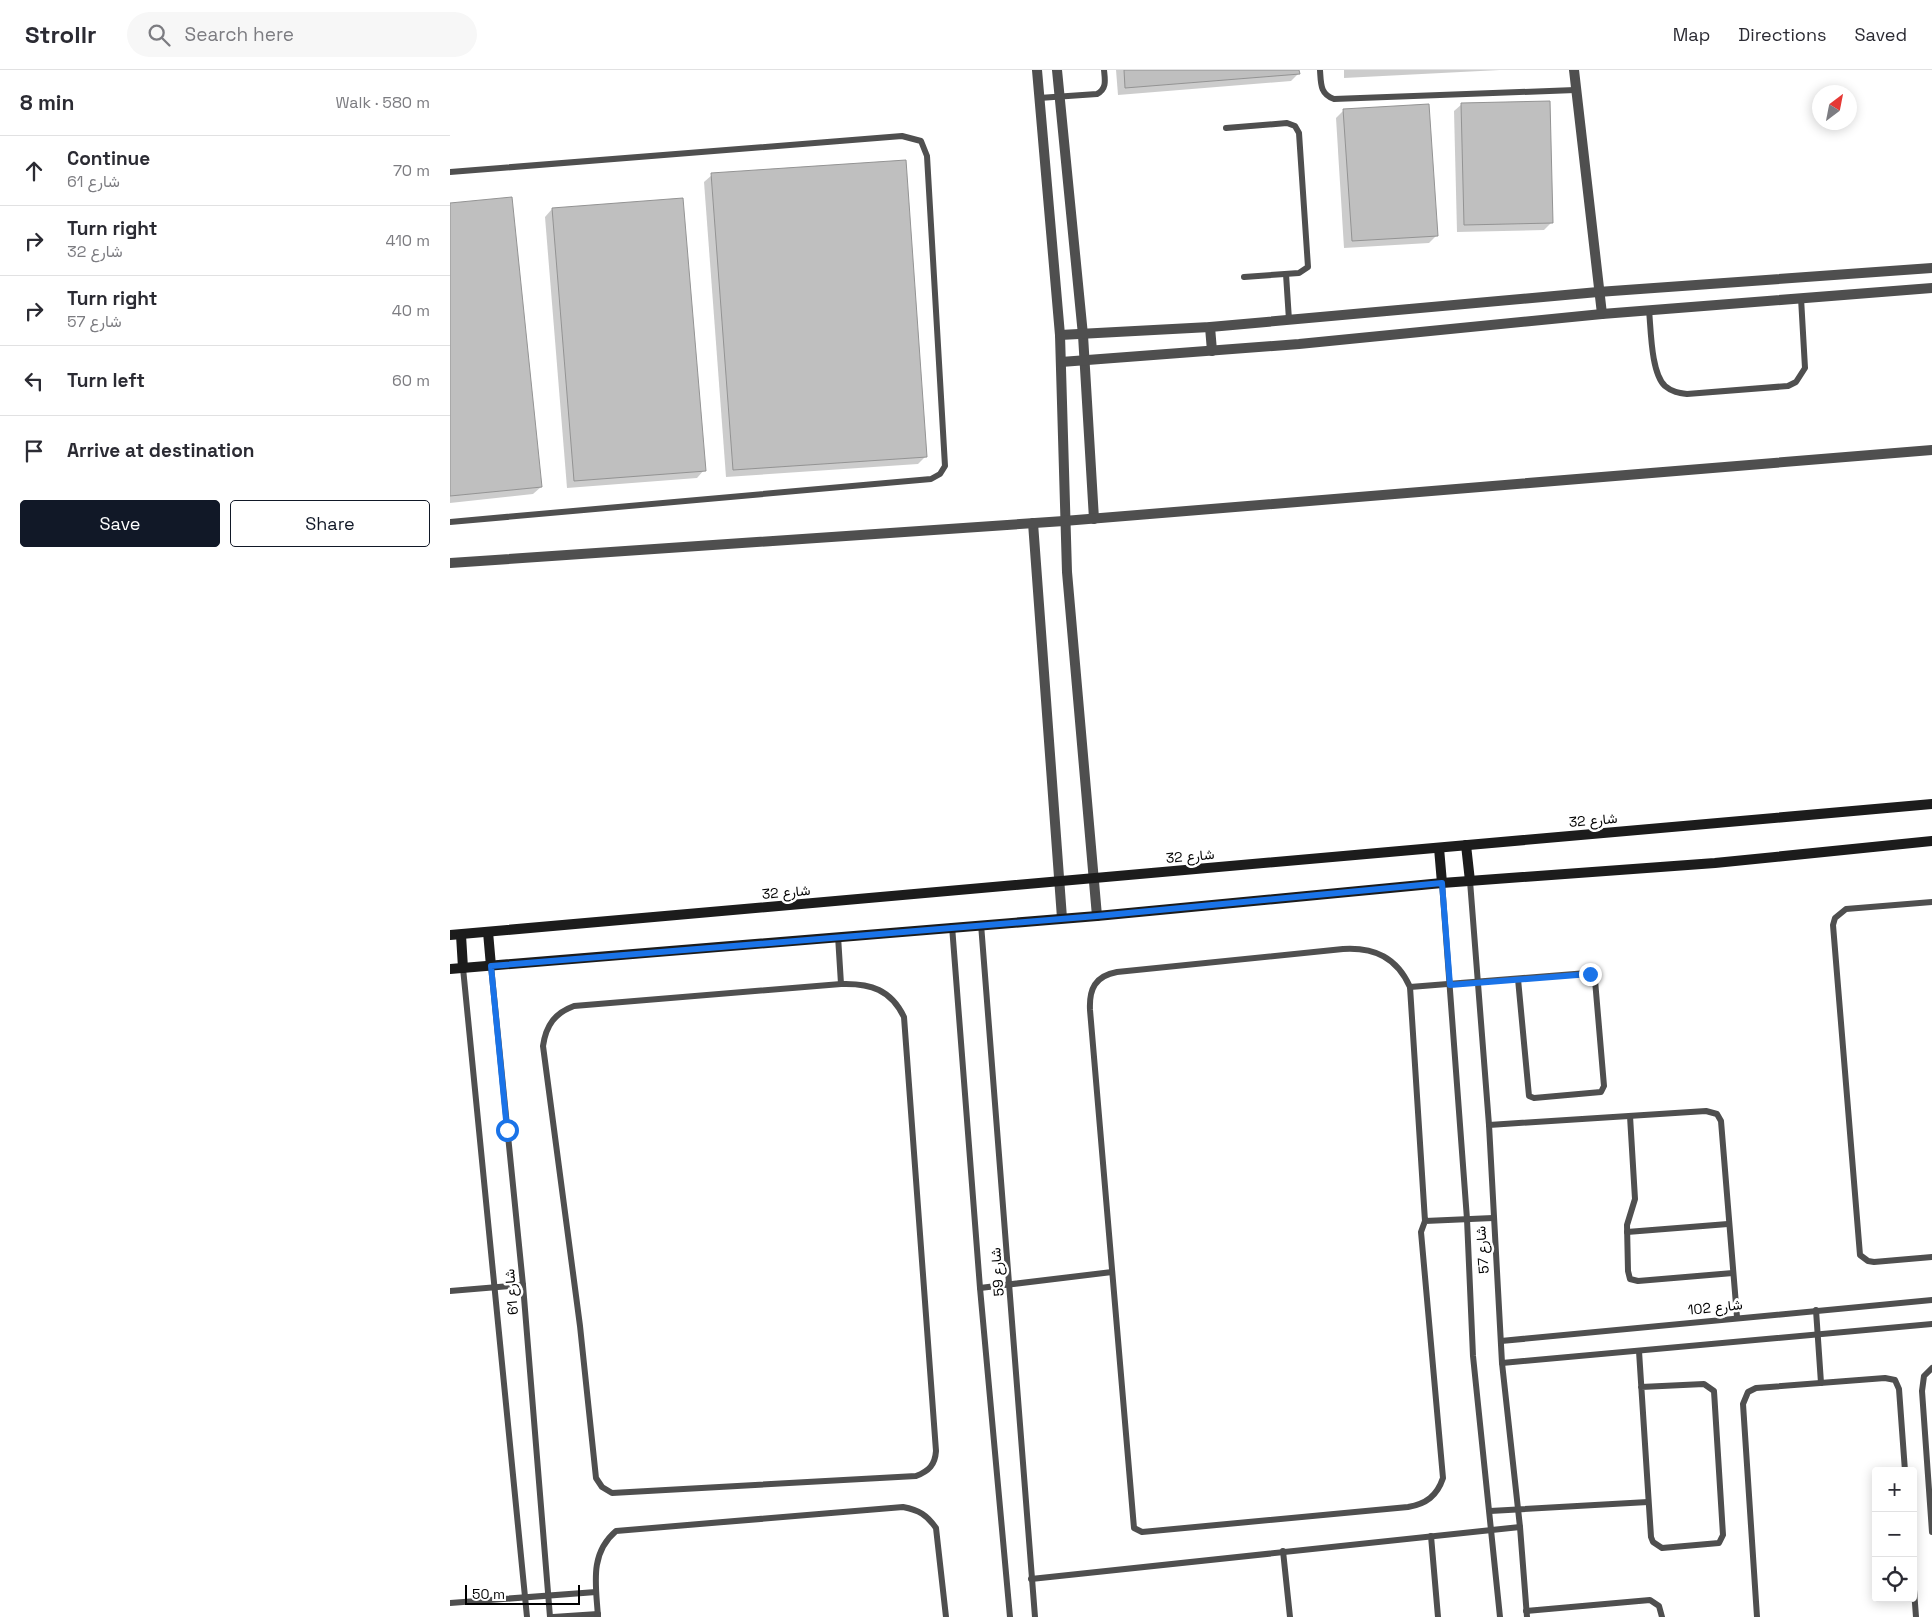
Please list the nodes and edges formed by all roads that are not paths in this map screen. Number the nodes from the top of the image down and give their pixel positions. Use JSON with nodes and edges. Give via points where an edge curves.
{"nodes":[{"id":1,"x":1037,"y":70,"type":"edge"},
{"id":2,"x":1057,"y":70,"type":"edge"},
{"id":3,"x":1104,"y":70,"type":"edge"},
{"id":4,"x":1320,"y":70,"type":"edge"},
{"id":5,"x":1574,"y":70,"type":"edge"},
{"id":6,"x":1575,"y":90,"type":"junction"},
{"id":7,"x":1059,"y":97,"type":"junction"},
{"id":8,"x":1039,"y":98,"type":"junction"},
{"id":9,"x":1226,"y":128,"type":"dead end"},
{"id":10,"x":450,"y":172,"type":"edge"},
{"id":11,"x":1932,"y":268,"type":"edge"},
{"id":12,"x":1286,"y":274,"type":"junction"},
{"id":13,"x":1244,"y":277,"type":"dead end"},
{"id":14,"x":1932,"y":288,"type":"edge"},
{"id":15,"x":1598,"y":292,"type":"junction"},
{"id":16,"x":1801,"y":298,"type":"junction"},
{"id":17,"x":1649,"y":310,"type":"junction"},
{"id":18,"x":1602,"y":314,"type":"junction"},
{"id":19,"x":1289,"y":320,"type":"junction"},
{"id":20,"x":1210,"y":326,"type":"junction"},
{"id":21,"x":1060,"y":335,"type":"junction"},
{"id":22,"x":1083,"y":335,"type":"junction"},
{"id":23,"x":1212,"y":351,"type":"junction"},
{"id":24,"x":1084,"y":360,"type":"junction"},
{"id":25,"x":1061,"y":362,"type":"junction"},
{"id":26,"x":1932,"y":450,"type":"edge"},
{"id":27,"x":1094,"y":519,"type":"junction"},
{"id":28,"x":1064,"y":521,"type":"junction"},
{"id":29,"x":450,"y":522,"type":"edge"},
{"id":30,"x":1033,"y":523,"type":"junction"},
{"id":31,"x":450,"y":563,"type":"edge"},
{"id":32,"x":1932,"y":804,"type":"edge"},
{"id":33,"x":1932,"y":841,"type":"edge"},
{"id":34,"x":1466,"y":845,"type":"junction"},
{"id":35,"x":1440,"y":848,"type":"junction"},
{"id":36,"x":1094,"y":879,"type":"junction"},
{"id":37,"x":1470,"y":881,"type":"junction"},
{"id":38,"x":1059,"y":882,"type":"junction"},
{"id":39,"x":1442,"y":883,"type":"junction"},
{"id":40,"x":1932,"y":902,"type":"edge"},
{"id":41,"x":1097,"y":916,"type":"junction"},
{"id":42,"x":1062,"y":918,"type":"junction"},
{"id":43,"x":981,"y":924,"type":"junction"},
{"id":44,"x":952,"y":926,"type":"junction"},
{"id":45,"x":488,"y":932,"type":"junction"},
{"id":46,"x":455,"y":935,"type":"edge"},
{"id":47,"x":838,"y":936,"type":"junction"},
{"id":48,"x":491,"y":966,"type":"junction"},
{"id":49,"x":463,"y":968,"type":"junction"},
{"id":50,"x":450,"y":969,"type":"edge"},
{"id":51,"x":1518,"y":979,"type":"junction"},
{"id":52,"x":1476,"y":983,"type":"junction"},
{"id":53,"x":841,"y":984,"type":"junction"},
{"id":54,"x":1450,"y":985,"type":"junction"},
{"id":55,"x":1410,"y":987,"type":"junction"},
{"id":56,"x":1630,"y":1116,"type":"junction"},
{"id":57,"x":1489,"y":1125,"type":"junction"},
{"id":58,"x":1493,"y":1218,"type":"junction"},
{"id":59,"x":1467,"y":1219,"type":"junction"},
{"id":60,"x":1426,"y":1220,"type":"junction"},
{"id":61,"x":1728,"y":1224,"type":"junction"},
{"id":62,"x":1627,"y":1232,"type":"junction"},
{"id":63,"x":1932,"y":1257,"type":"edge"},
{"id":64,"x":1112,"y":1272,"type":"junction"},
{"id":65,"x":1733,"y":1273,"type":"junction"},
{"id":66,"x":1010,"y":1284,"type":"junction"},
{"id":67,"x":523,"y":1285,"type":"junction"},
{"id":68,"x":494,"y":1288,"type":"junction"},
{"id":69,"x":980,"y":1288,"type":"junction"},
{"id":70,"x":450,"y":1290,"type":"edge"},
{"id":71,"x":1932,"y":1300,"type":"edge"},
{"id":72,"x":1816,"y":1310,"type":"junction"},
{"id":73,"x":1737,"y":1317,"type":"junction"},
{"id":74,"x":1932,"y":1324,"type":"edge"},
{"id":75,"x":1818,"y":1334,"type":"junction"},
{"id":76,"x":1501,"y":1340,"type":"junction"},
{"id":77,"x":1638,"y":1351,"type":"junction"},
{"id":78,"x":1502,"y":1363,"type":"junction"},
{"id":79,"x":1932,"y":1368,"type":"edge"},
{"id":80,"x":1821,"y":1383,"type":"junction"},
{"id":81,"x":1641,"y":1387,"type":"junction"},
{"id":82,"x":1905,"y":1467,"type":"edge"},
{"id":83,"x":1648,"y":1502,"type":"junction"},
{"id":84,"x":1518,"y":1509,"type":"junction"},
{"id":85,"x":1490,"y":1511,"type":"junction"},
{"id":86,"x":1520,"y":1527,"type":"junction"},
{"id":87,"x":1492,"y":1530,"type":"junction"},
{"id":88,"x":1932,"y":1532,"type":"edge"},
{"id":89,"x":1432,"y":1536,"type":"junction"},
{"id":90,"x":1283,"y":1551,"type":"junction"},
{"id":91,"x":1031,"y":1580,"type":"junction"},
{"id":92,"x":596,"y":1592,"type":"junction"},
{"id":93,"x":548,"y":1595,"type":"junction"},
{"id":94,"x":525,"y":1597,"type":"junction"},
{"id":95,"x":1915,"y":1602,"type":"edge"},
{"id":96,"x":450,"y":1603,"type":"edge"},
{"id":97,"x":1526,"y":1614,"type":"edge"},
{"id":98,"x":598,"y":1616,"type":"edge"},
{"id":99,"x":527,"y":1617,"type":"edge"},
{"id":100,"x":551,"y":1617,"type":"edge"},
{"id":101,"x":946,"y":1617,"type":"edge"},
{"id":102,"x":1010,"y":1617,"type":"edge"},
{"id":103,"x":1035,"y":1617,"type":"edge"},
{"id":104,"x":1290,"y":1617,"type":"edge"},
{"id":105,"x":1438,"y":1617,"type":"edge"},
{"id":106,"x":1500,"y":1617,"type":"edge"},
{"id":107,"x":1662,"y":1617,"type":"edge"},
{"id":108,"x":1757,"y":1617,"type":"edge"},
{"id":109,"x":1916,"y":1617,"type":"edge"}],
"edges":[{"from":1,"to":8,"type":"street"},
{"from":2,"to":7,"type":"street"},
{"from":3,"to":7,"type":"lane","via":[[1102,92]]},
{"from":4,"to":6,"type":"lane","via":[[1321,88],[1326,96],[1334,99]]},
{"from":5,"to":6,"type":"street"},
{"from":6,"to":15,"type":"street"},
{"from":7,"to":8,"type":"lane"},
{"from":7,"to":22,"type":"street"},
{"from":8,"to":21,"type":"street"},
{"from":9,"to":12,"type":"lane","via":[[1287,123],[1298,130],[1309,264],[1303,272]]},
{"from":10,"to":29,"type":"lane","via":[[902,136],[921,141],[927,156],[945,466],[931,479]]},
{"from":11,"to":15,"type":"street"},
{"from":12,"to":13,"type":"lane"},
{"from":12,"to":19,"type":"lane"},
{"from":14,"to":16,"type":"street"},
{"from":15,"to":18,"type":"street"},
{"from":15,"to":19,"type":"street"},
{"from":16,"to":17,"type":"street"},
{"from":16,"to":17,"type":"lane","via":[[1804,368],[1796,382],[1788,386],[1687,394],[1670,390],[1658,377]]},
{"from":17,"to":18,"type":"street"},
{"from":18,"to":23,"type":"street"},
{"from":19,"to":20,"type":"street"},
{"from":20,"to":22,"type":"street"},
{"from":20,"to":23,"type":"street"},
{"from":21,"to":22,"type":"street"},
{"from":21,"to":25,"type":"street"},
{"from":22,"to":24,"type":"street"},
{"from":23,"to":24,"type":"street"},
{"from":24,"to":25,"type":"street"},
{"from":24,"to":27,"type":"street"},
{"from":25,"to":28,"type":"street"},
{"from":26,"to":27,"type":"street"},
{"from":27,"to":28,"type":"street"},
{"from":28,"to":30,"type":"street"},
{"from":28,"to":36,"type":"street"},
{"from":30,"to":31,"type":"street"},
{"from":30,"to":38,"type":"street"},
{"from":32,"to":34,"type":"main road","name":"شارع 32"},
{"from":33,"to":37,"type":"main road","via":[[1715,863]]},
{"from":34,"to":35,"type":"main road","name":"شارع 32"},
{"from":34,"to":37,"type":"main road"},
{"from":35,"to":36,"type":"main road","name":"شارع 32"},
{"from":35,"to":39,"type":"main road"},
{"from":36,"to":38,"type":"main road","name":"شارع 32"},
{"from":36,"to":41,"type":"street"},
{"from":37,"to":39,"type":"main road"},
{"from":37,"to":52,"type":"lane","name":"شارع 57"},
{"from":38,"to":42,"type":"street"},
{"from":38,"to":45,"type":"main road","name":"شارع 32"},
{"from":39,"to":41,"type":"main road"},
{"from":39,"to":54,"type":"lane","name":"شارع 57"},
{"from":40,"to":63,"type":"lane","via":[[1846,909],[1840,912],[1833,925],[1860,1255],[1868,1262]]},
{"from":41,"to":42,"type":"main road"},
{"from":42,"to":43,"type":"main road"},
{"from":43,"to":44,"type":"main road"},
{"from":43,"to":66,"type":"lane","name":"شارع 59"},
{"from":44,"to":47,"type":"main road"},
{"from":44,"to":69,"type":"lane","name":"شارع 59"},
{"from":45,"to":46,"type":"main road","name":"شارع 32"},
{"from":45,"to":48,"type":"main road"},
{"from":46,"to":49,"type":"main road"},
{"from":47,"to":48,"type":"main road"},
{"from":47,"to":53,"type":"lane"},
{"from":48,"to":49,"type":"main road"},
{"from":48,"to":67,"type":"lane","name":"شارع 61"},
{"from":49,"to":50,"type":"main road"},
{"from":49,"to":68,"type":"lane","name":"شارع 61"},
{"from":51,"to":51,"type":"lane","via":[[1587,973],[1594,976],[1604,1084],[1601,1092],[1529,1096]]},
{"from":51,"to":52,"type":"lane"},
{"from":52,"to":54,"type":"lane"},
{"from":52,"to":57,"type":"lane","name":"شارع 57"},
{"from":53,"to":53,"type":"lane","via":[[880,989],[898,1006],[904,1018],[935,1460],[931,1467],[916,1476],[612,1493],[596,1478],[580,1326],[543,1046],[548,1025],[560,1013],[574,1006]]},
{"from":54,"to":55,"type":"lane"},
{"from":54,"to":59,"type":"lane","name":"شارع 57"},
{"from":55,"to":60,"type":"lane"},
{"from":55,"to":64,"type":"lane","via":[[1396,964],[1385,955],[1358,948],[1117,972],[1098,980],[1092,988],[1090,1010]]},
{"from":56,"to":57,"type":"lane"},
{"from":56,"to":61,"type":"lane","via":[[1710,1111],[1717,1114],[1721,1120]]},
{"from":56,"to":62,"type":"lane","via":[[1636,1199],[1628,1218]]},
{"from":57,"to":58,"type":"lane","name":"شارع 57"},
{"from":58,"to":59,"type":"lane"},
{"from":58,"to":76,"type":"lane","name":"شارع 57"},
{"from":59,"to":60,"type":"lane"},
{"from":59,"to":85,"type":"lane","name":"شارع 57","via":[[1473,1356]]},
{"from":60,"to":64,"type":"lane","via":[[1421,1232],[1443,1478],[1426,1502],[1408,1508],[1142,1532],[1134,1528]]},
{"from":61,"to":62,"type":"lane"},
{"from":61,"to":65,"type":"lane"},
{"from":62,"to":65,"type":"lane","via":[[1628,1271],[1634,1281]]},
{"from":64,"to":66,"type":"lane"},
{"from":65,"to":73,"type":"lane"},
{"from":66,"to":69,"type":"lane"},
{"from":66,"to":91,"type":"lane","name":"شارع 59"},
{"from":67,"to":68,"type":"lane"},
{"from":67,"to":93,"type":"lane","name":"شارع 61"},
{"from":68,"to":70,"type":"lane"},
{"from":68,"to":94,"type":"lane","name":"شارع 61"},
{"from":69,"to":102,"type":"lane","name":"شارع 59"},
{"from":71,"to":72,"type":"lane","name":"شارع 102"},
{"from":72,"to":73,"type":"lane","name":"شارع 102"},
{"from":72,"to":75,"type":"lane"},
{"from":73,"to":76,"type":"lane","name":"شارع 102"},
{"from":74,"to":75,"type":"lane"},
{"from":75,"to":77,"type":"lane"},
{"from":75,"to":80,"type":"lane"},
{"from":76,"to":78,"type":"lane","name":"شارع 57"},
{"from":77,"to":78,"type":"lane"},
{"from":77,"to":81,"type":"lane"},
{"from":78,"to":84,"type":"lane","name":"شارع 57"},
{"from":79,"to":88,"type":"lane","via":[[1924,1376],[1922,1391]]},
{"from":80,"to":82,"type":"lane","via":[[1895,1380],[1899,1389]]},
{"from":80,"to":108,"type":"lane","via":[[1756,1388],[1743,1400]]},
{"from":81,"to":83,"type":"lane"},
{"from":81,"to":83,"type":"lane","via":[[1704,1384],[1714,1391],[1722,1540],[1714,1544],[1657,1546],[1651,1537]]},
{"from":83,"to":84,"type":"lane"},
{"from":84,"to":85,"type":"lane"},
{"from":84,"to":86,"type":"lane","name":"شارع 57"},
{"from":85,"to":87,"type":"lane","name":"شارع 57"},
{"from":86,"to":87,"type":"lane"},
{"from":86,"to":97,"type":"lane","name":"شارع 57"},
{"from":87,"to":89,"type":"lane"},
{"from":87,"to":106,"type":"lane","name":"شارع 57"},
{"from":89,"to":90,"type":"lane"},
{"from":89,"to":105,"type":"lane"},
{"from":90,"to":91,"type":"lane"},
{"from":90,"to":104,"type":"lane"},
{"from":91,"to":103,"type":"lane","name":"شارع 59"},
{"from":92,"to":93,"type":"lane"},
{"from":92,"to":98,"type":"lane"},
{"from":92,"to":101,"type":"lane","via":[[597,1558],[608,1538],[616,1532],[902,1507],[928,1517],[936,1528]]},
{"from":93,"to":94,"type":"lane"},
{"from":93,"to":100,"type":"lane","name":"شارع 61"},
{"from":94,"to":96,"type":"lane"},
{"from":94,"to":99,"type":"lane","name":"شارع 61"},
{"from":95,"to":109,"type":"lane"},
{"from":97,"to":107,"type":"lane","via":[[1650,1600],[1659,1606]]},
{"from":98,"to":100,"type":"lane"}]}
